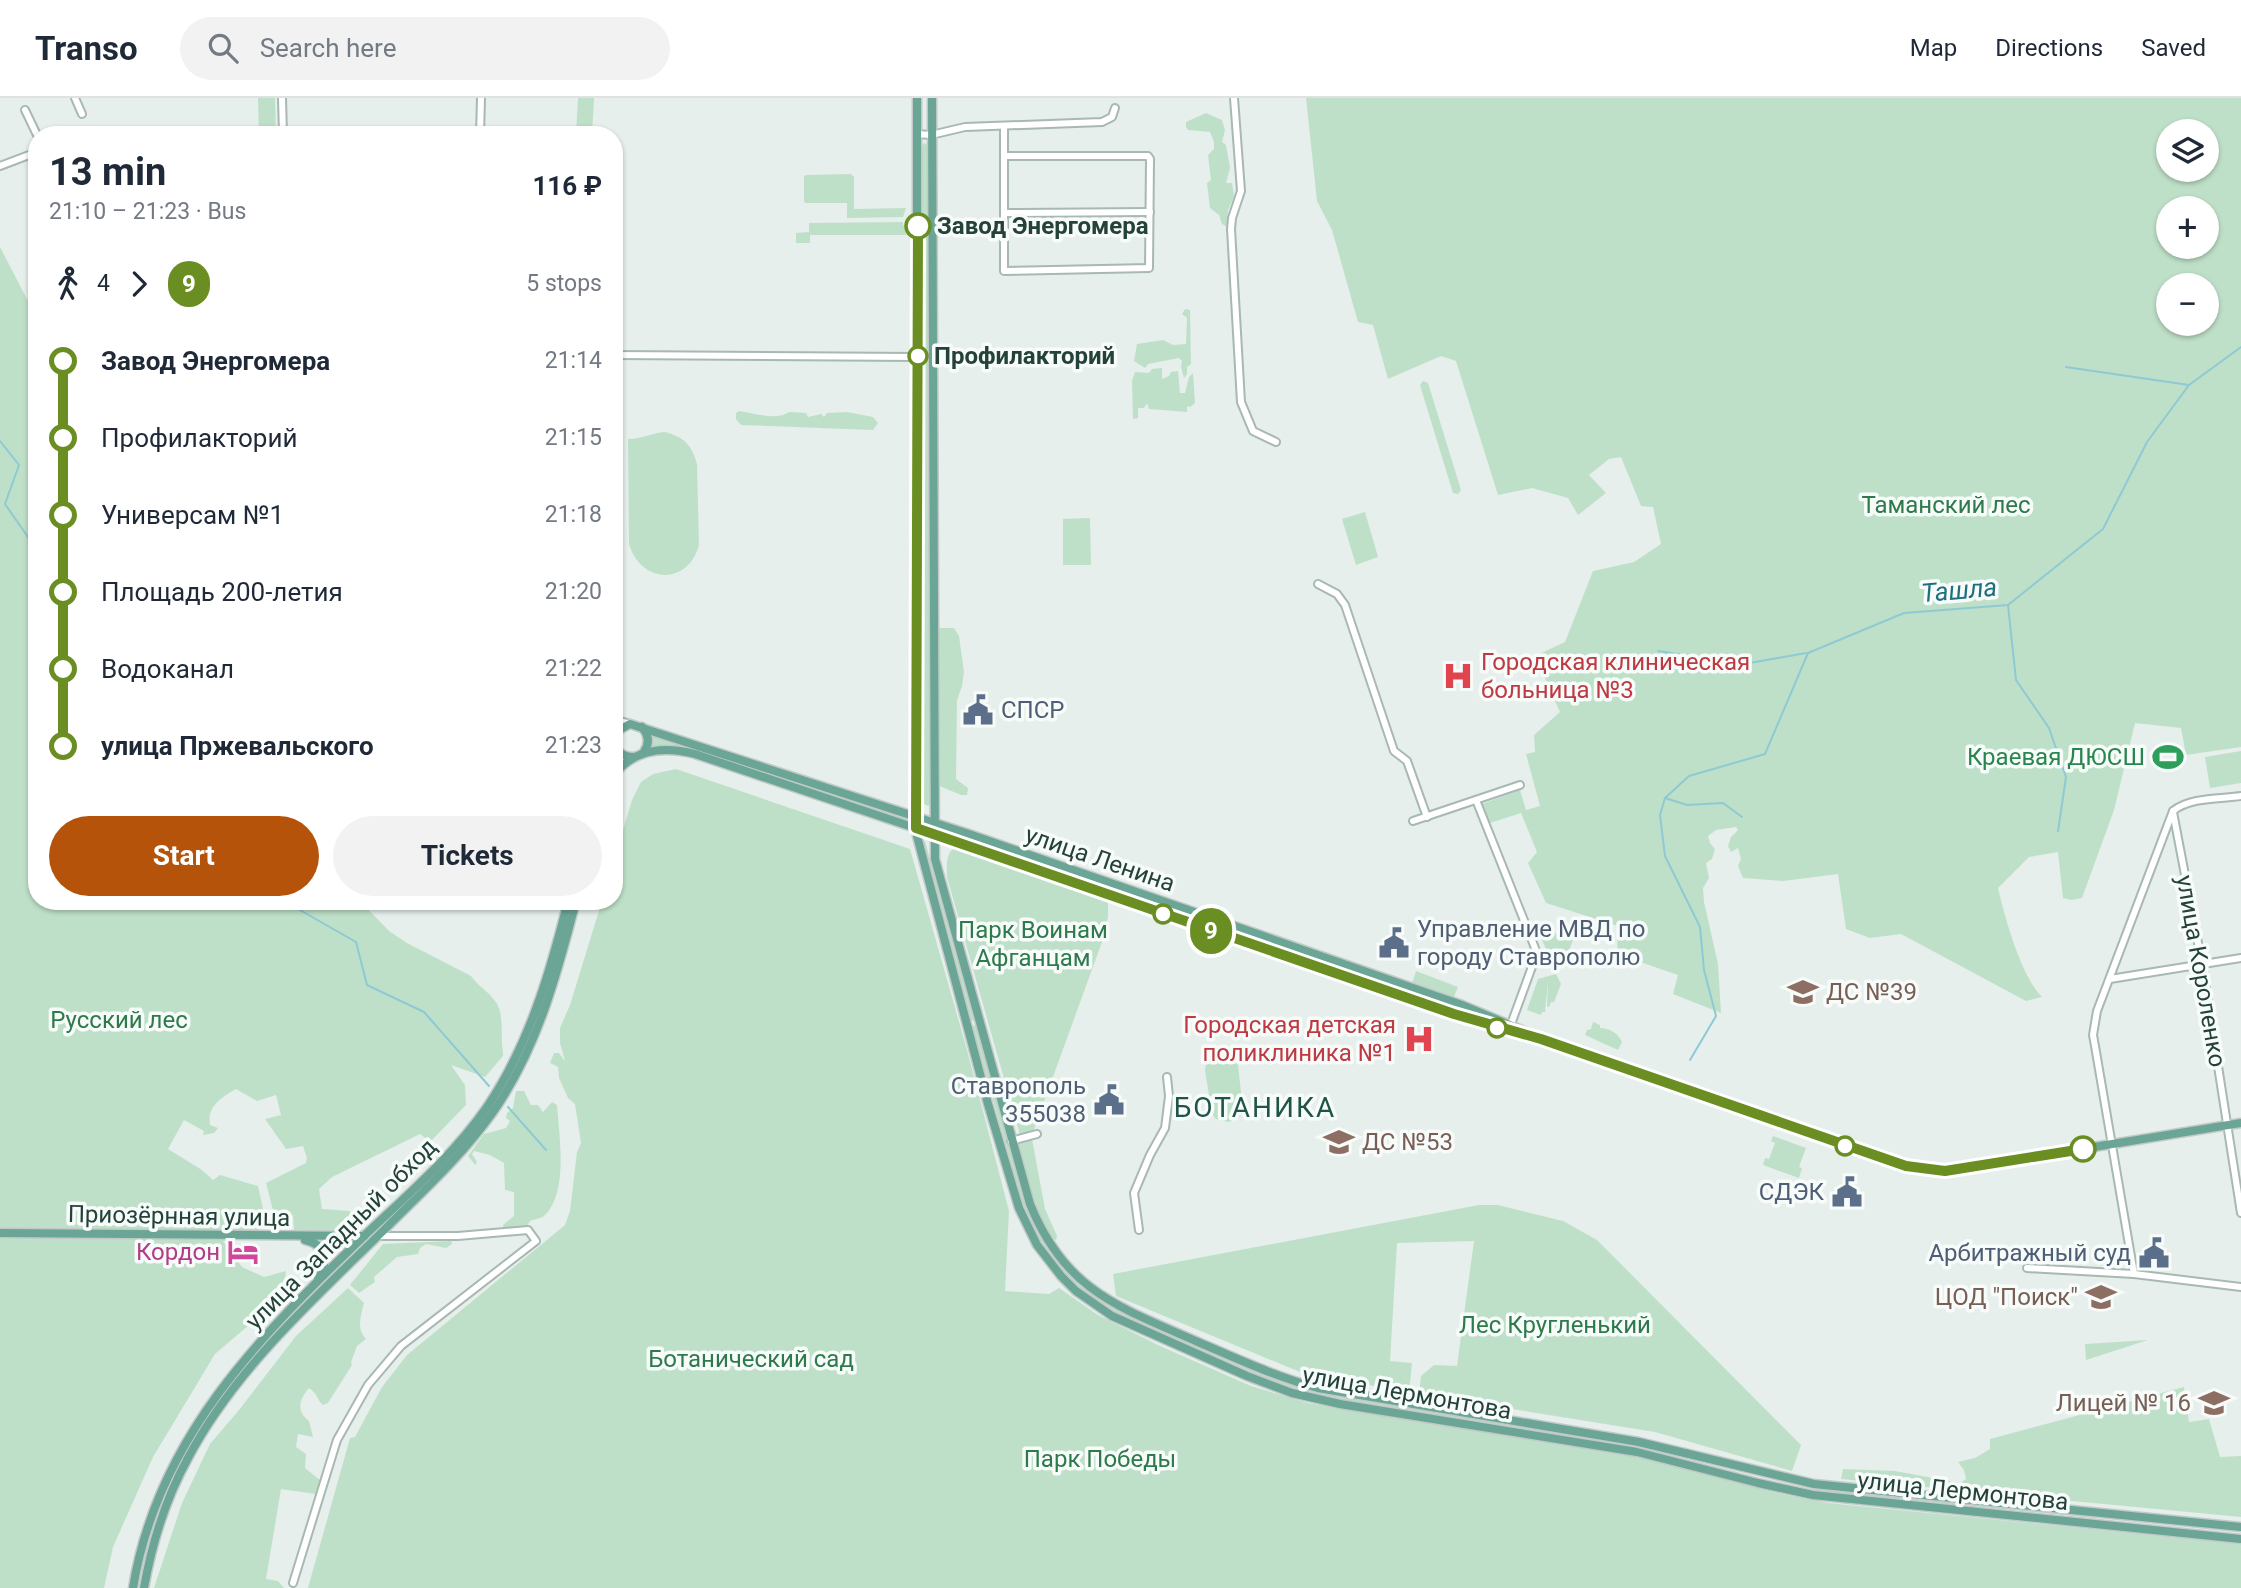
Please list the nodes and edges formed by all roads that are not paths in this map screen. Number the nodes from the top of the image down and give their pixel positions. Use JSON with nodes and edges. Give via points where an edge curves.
{"nodes":[{"id":1,"x":75,"y":98,"type":"edge"},
{"id":2,"x":282,"y":98,"type":"edge"},
{"id":3,"x":481,"y":98,"type":"edge"},
{"id":4,"x":917,"y":98,"type":"edge"},
{"id":5,"x":932,"y":98,"type":"edge"},
{"id":6,"x":1234,"y":98,"type":"edge"},
{"id":7,"x":1115,"y":108,"type":"dead end"},
{"id":8,"x":25,"y":110,"type":"dead end"},
{"id":9,"x":82,"y":114,"type":"dead end"},
{"id":10,"x":33,"y":126,"type":"edge"},
{"id":11,"x":283,"y":126,"type":"edge"},
{"id":12,"x":480,"y":126,"type":"edge"},
{"id":13,"x":1003,"y":127,"type":"junction"},
{"id":14,"x":917,"y":134,"type":"junction"},
{"id":15,"x":931,"y":135,"type":"junction"},
{"id":16,"x":28,"y":155,"type":"edge"},
{"id":17,"x":1004,"y":156,"type":"junction"},
{"id":18,"x":0,"y":166,"type":"edge"},
{"id":19,"x":1150,"y":212,"type":"junction"},
{"id":20,"x":1004,"y":213,"type":"junction"},
{"id":21,"x":623,"y":355,"type":"edge"},
{"id":22,"x":918,"y":357,"type":"junction"},
{"id":23,"x":1276,"y":442,"type":"dead end"},
{"id":24,"x":1318,"y":584,"type":"dead end"},
{"id":25,"x":623,"y":722,"type":"edge"},
{"id":26,"x":630,"y":724,"type":"junction"},
{"id":27,"x":642,"y":727,"type":"junction"},
{"id":28,"x":623,"y":728,"type":"edge"},
{"id":29,"x":644,"y":752,"type":"junction"},
{"id":30,"x":623,"y":754,"type":"edge"},
{"id":31,"x":634,"y":757,"type":"junction"},
{"id":32,"x":623,"y":767,"type":"edge"},
{"id":33,"x":1520,"y":785,"type":"dead end"},
{"id":34,"x":2241,"y":796,"type":"edge"},
{"id":35,"x":1476,"y":800,"type":"junction"},
{"id":36,"x":2173,"y":811,"type":"junction"},
{"id":37,"x":917,"y":817,"type":"junction"},
{"id":38,"x":1427,"y":817,"type":"junction"},
{"id":39,"x":1413,"y":821,"type":"dead end"},
{"id":40,"x":934,"y":823,"type":"junction"},
{"id":41,"x":916,"y":828,"type":"junction"},
{"id":42,"x":934,"y":834,"type":"junction"},
{"id":43,"x":566,"y":910,"type":"edge"},
{"id":44,"x":574,"y":910,"type":"edge"},
{"id":45,"x":2241,"y":958,"type":"edge"},
{"id":46,"x":2202,"y":964,"type":"junction"},
{"id":47,"x":2110,"y":979,"type":"junction"},
{"id":48,"x":979,"y":1021,"type":"junction"},
{"id":49,"x":967,"y":1024,"type":"junction"},
{"id":50,"x":1510,"y":1028,"type":"junction"},
{"id":51,"x":1167,"y":1077,"type":"dead end"},
{"id":52,"x":2241,"y":1123,"type":"edge"},
{"id":53,"x":2228,"y":1125,"type":"junction"},
{"id":54,"x":1037,"y":1134,"type":"dead end"},
{"id":55,"x":1011,"y":1141,"type":"junction"},
{"id":56,"x":2112,"y":1144,"type":"junction"},
{"id":57,"x":2241,"y":1213,"type":"edge"},
{"id":58,"x":1139,"y":1230,"type":"dead end"},
{"id":59,"x":0,"y":1233,"type":"edge"},
{"id":60,"x":285,"y":1236,"type":"junction"},
{"id":61,"x":364,"y":1236,"type":"junction"},
{"id":62,"x":378,"y":1236,"type":"junction"},
{"id":63,"x":2027,"y":1268,"type":"dead end"},
{"id":64,"x":2134,"y":1274,"type":"junction"},
{"id":65,"x":2241,"y":1287,"type":"edge"},
{"id":66,"x":285,"y":1315,"type":"junction"},
{"id":67,"x":1639,"y":1442,"type":"junction"},
{"id":68,"x":1637,"y":1452,"type":"junction"},
{"id":69,"x":2099,"y":1512,"type":"junction"},
{"id":70,"x":2098,"y":1524,"type":"junction"},
{"id":71,"x":2241,"y":1527,"type":"edge"},
{"id":72,"x":2241,"y":1539,"type":"edge"},
{"id":73,"x":293,"y":1583,"type":"dead end"},
{"id":74,"x":133,"y":1588,"type":"edge"},
{"id":75,"x":144,"y":1588,"type":"edge"}],
"edges":[{"from":1,"to":9,"type":"street"},
{"from":2,"to":11,"type":"street"},
{"from":3,"to":12,"type":"street"},
{"from":4,"to":14,"type":"main road","name":"улица Лермонтова"},
{"from":5,"to":15,"type":"main road","name":"улица Лермонтова"},
{"from":6,"to":23,"type":"street","via":[[1241,191],[1231,229],[1241,402],[1253,431]]},
{"from":7,"to":13,"type":"street","via":[[1112,117],[1102,122]]},
{"from":8,"to":10,"type":"street"},
{"from":13,"to":15,"type":"street","via":[[965,127]]},
{"from":13,"to":17,"type":"street"},
{"from":14,"to":15,"type":"street"},
{"from":14,"to":22,"type":"main road","name":"улица Лермонтова"},
{"from":15,"to":40,"type":"main road","name":"улица Лермонтова"},
{"from":16,"to":18,"type":"street"},
{"from":17,"to":19,"type":"street","via":[[1148,156]]},
{"from":17,"to":20,"type":"street"},
{"from":19,"to":20,"type":"street"},
{"from":19,"to":20,"type":"street","via":[[1149,268],[1004,271]]},
{"from":21,"to":22,"type":"street"},
{"from":22,"to":37,"type":"main road","name":"улица Лермонтова"},
{"from":24,"to":38,"type":"street","via":[[1338,594],[1345,605],[1394,751],[1407,761]]},
{"from":25,"to":26,"type":"street"},
{"from":26,"to":27,"type":"main road"},
{"from":26,"to":28,"type":"main road"},
{"from":27,"to":29,"type":"main road","via":[[648,742]]},
{"from":27,"to":37,"type":"main road","name":"улица Ленина"},
{"from":29,"to":31,"type":"main road"},
{"from":29,"to":41,"type":"main road","name":"улица Ленина","via":[[695,754]]},
{"from":30,"to":31,"type":"main road"},
{"from":31,"to":32,"type":"main road"},
{"from":33,"to":35,"type":"street"},
{"from":34,"to":36,"type":"street","via":[[2180,805]]},
{"from":35,"to":38,"type":"street"},
{"from":35,"to":50,"type":"street","via":[[1537,953]]},
{"from":36,"to":46,"type":"street","name":"улица Короленко"},
{"from":36,"to":47,"type":"street"},
{"from":37,"to":40,"type":"main road","name":"улица Ленина"},
{"from":37,"to":41,"type":"main road","name":"улица Лермонтова"},
{"from":38,"to":39,"type":"street"},
{"from":40,"to":42,"type":"main road","name":"улица Лермонтова"},
{"from":40,"to":50,"type":"main road","name":"улица Ленина","via":[[1462,1005]]},
{"from":41,"to":42,"type":"main road","name":"улица Ленина"},
{"from":41,"to":49,"type":"main road","name":"улица Лермонтова"},
{"from":42,"to":48,"type":"main road","name":"улица Лермонтова","via":[[937,871]]},
{"from":42,"to":50,"type":"main road","name":"улица Ленина"},
{"from":43,"to":61,"type":"main road","name":"улица Западный обход","via":[[542,996],[495,1093],[452,1149]]},
{"from":44,"to":62,"type":"main road","name":"улица Западный обход","via":[[549,1001],[493,1112],[458,1155]]},
{"from":45,"to":46,"type":"street"},
{"from":46,"to":47,"type":"street"},
{"from":46,"to":53,"type":"street","name":"улица Короленко"},
{"from":47,"to":56,"type":"street","via":[[2093,1035]]},
{"from":48,"to":49,"type":"main road"},
{"from":48,"to":55,"type":"main road","name":"улица Лермонтова"},
{"from":49,"to":68,"type":"main road","name":"улица Лермонтова","via":[[1027,1227],[1049,1263],[1093,1304],[1247,1376],[1316,1399]]},
{"from":50,"to":56,"type":"main road","name":"улица Ленина","via":[[1920,1169],[1959,1169]]},
{"from":51,"to":58,"type":"street","via":[[1165,1128],[1134,1193]]},
{"from":52,"to":53,"type":"main road","name":"улица Ленина"},
{"from":53,"to":56,"type":"main road","name":"улица Ленина"},
{"from":53,"to":57,"type":"street","name":"улица Короленко"},
{"from":54,"to":55,"type":"street"},
{"from":55,"to":67,"type":"main road","name":"улица Лермонтова","via":[[1037,1223],[1058,1256],[1091,1289],[1117,1306],[1262,1370],[1318,1388]]},
{"from":56,"to":64,"type":"street"},
{"from":59,"to":60,"type":"main road","name":"Приозёрнная улица"},
{"from":60,"to":61,"type":"main road","name":"Приозёрнная улица"},
{"from":60,"to":66,"type":"main road","via":[[312,1241],[325,1257],[321,1274]]},
{"from":61,"to":62,"type":"main road","name":"Приозёрнная улица"},
{"from":61,"to":66,"type":"main road","name":"улица Западный обход"},
{"from":62,"to":73,"type":"street","name":"Приозёрнная улица","via":[[528,1230],[536,1241],[401,1346],[368,1385],[337,1440]]},
{"from":62,"to":75,"type":"main road","name":"улица Западный обход","via":[[264,1353],[204,1430],[169,1501]]},
{"from":63,"to":64,"type":"street"},
{"from":64,"to":65,"type":"street"},
{"from":66,"to":74,"type":"main road","name":"улица Западный обход","via":[[214,1396],[178,1454],[145,1536]]},
{"from":67,"to":68,"type":"main road"},
{"from":67,"to":69,"type":"main road","name":"улица Лермонтова","via":[[1814,1484]]},
{"from":68,"to":70,"type":"main road","name":"улица Лермонтова","via":[[1813,1494]]},
{"from":69,"to":70,"type":"main road"},
{"from":69,"to":71,"type":"main road","name":"улица Лермонтова"},
{"from":70,"to":72,"type":"main road","name":"улица Лермонтова"}]}
